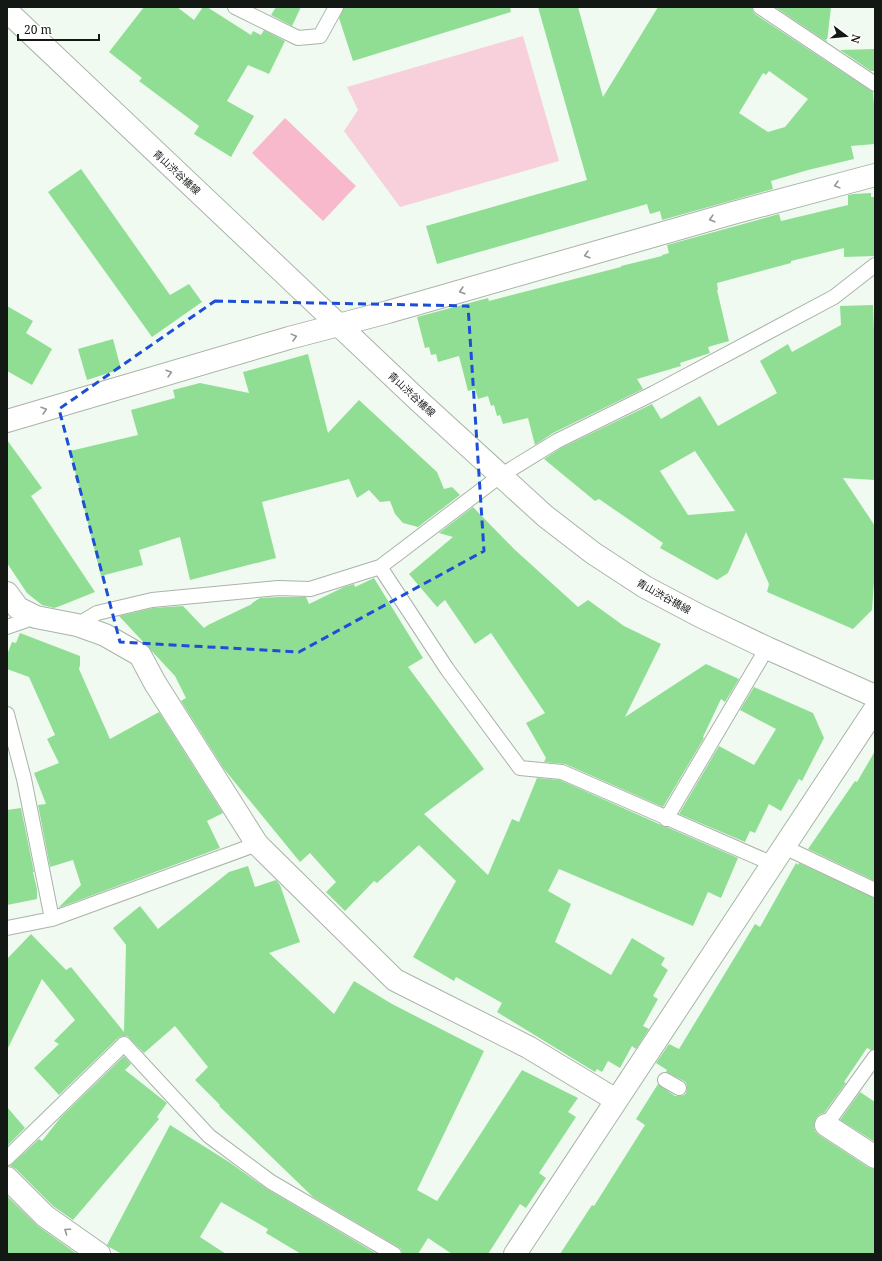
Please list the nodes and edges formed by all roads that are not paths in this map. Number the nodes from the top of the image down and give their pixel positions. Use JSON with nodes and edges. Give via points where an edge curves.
{"nodes":[{"id":1,"x":235,"y":7,"type":"edge"},
{"id":2,"x":336,"y":7,"type":"edge"},
{"id":3,"x":760,"y":7,"type":"edge"},
{"id":4,"x":7,"y":11,"type":"edge"},
{"id":5,"x":875,"y":84,"type":"edge"},
{"id":6,"x":875,"y":175,"type":"edge"},
{"id":7,"x":875,"y":265,"type":"edge"},
{"id":8,"x":339,"y":325,"type":"junction"},
{"id":9,"x":7,"y":421,"type":"edge"},
{"id":10,"x":500,"y":476,"type":"junction"},
{"id":11,"x":380,"y":567,"type":"junction"},
{"id":12,"x":7,"y":593,"type":"edge"},
{"id":13,"x":36,"y":617,"type":"junction"},
{"id":14,"x":77,"y":625,"type":"junction"},
{"id":15,"x":7,"y":627,"type":"edge"},
{"id":16,"x":767,"y":648,"type":"junction"},
{"id":17,"x":875,"y":696,"type":"edge"},
{"id":18,"x":875,"y":709,"type":"edge"},
{"id":19,"x":7,"y":714,"type":"edge"},
{"id":20,"x":666,"y":819,"type":"junction"},
{"id":21,"x":257,"y":844,"type":"junction"},
{"id":22,"x":779,"y":856,"type":"junction"},
{"id":23,"x":875,"y":890,"type":"edge"},
{"id":24,"x":52,"y":919,"type":"junction"},
{"id":25,"x":7,"y":928,"type":"edge"},
{"id":26,"x":875,"y":1057,"type":"edge"},
{"id":27,"x":652,"y":1073,"type":"junction"},
{"id":28,"x":679,"y":1088,"type":"dead end"},
{"id":29,"x":616,"y":1100,"type":"junction"},
{"id":30,"x":826,"y":1125,"type":"joint"},
{"id":31,"x":875,"y":1157,"type":"edge"},
{"id":32,"x":7,"y":1158,"type":"edge"},
{"id":33,"x":7,"y":1178,"type":"edge"},
{"id":34,"x":99,"y":1254,"type":"edge"},
{"id":35,"x":394,"y":1254,"type":"edge"},
{"id":36,"x":515,"y":1254,"type":"edge"}],
"edges":[{"from":1,"to":2,"type":"lane","via":[[298,38],[320,36]]},
{"from":3,"to":5,"type":"lane"},
{"from":4,"to":8,"type":"street","name":"青山渋谷橋線"},
{"from":6,"to":8,"type":"street","one_way":true},
{"from":7,"to":10,"type":"lane","via":[[834,297],[654,393],[557,440]]},
{"from":9,"to":8,"type":"street","one_way":true},
{"from":8,"to":10,"type":"street","name":"青山渋谷橋線"},
{"from":10,"to":11,"type":"lane"},
{"from":10,"to":16,"type":"street","name":"青山渋谷橋線","via":[[545,516],[593,553],[645,587]]},
{"from":11,"to":14,"type":"lane","via":[[310,589],[278,588],[152,600],[97,613]]},
{"from":11,"to":20,"type":"lane","via":[[447,669],[520,768],[562,772]]},
{"from":12,"to":13,"type":"street","via":[[18,608]]},
{"from":13,"to":14,"type":"street"},
{"from":13,"to":15,"type":"lane"},
{"from":14,"to":21,"type":"street","via":[[105,635],[140,655]]},
{"from":16,"to":17,"type":"street","name":"青山渋谷橋線"},
{"from":16,"to":20,"type":"lane"},
{"from":18,"to":22,"type":"street"},
{"from":19,"to":24,"type":"lane","via":[[24,779]]},
{"from":20,"to":22,"type":"lane"},
{"from":21,"to":24,"type":"lane"},
{"from":21,"to":29,"type":"street","via":[[395,980],[528,1047]]},
{"from":22,"to":23,"type":"lane"},
{"from":22,"to":27,"type":"street"},
{"from":24,"to":25,"type":"lane"},
{"from":26,"to":30,"type":"lane"},
{"from":27,"to":28,"type":"lane"},
{"from":27,"to":29,"type":"street"},
{"from":29,"to":36,"type":"street"},
{"from":30,"to":31,"type":"street"},
{"from":32,"to":35,"type":"lane","via":[[124,1044],[209,1136],[271,1182]]},
{"from":34,"to":33,"type":"street","one_way":true,"via":[[45,1216]]}]}
